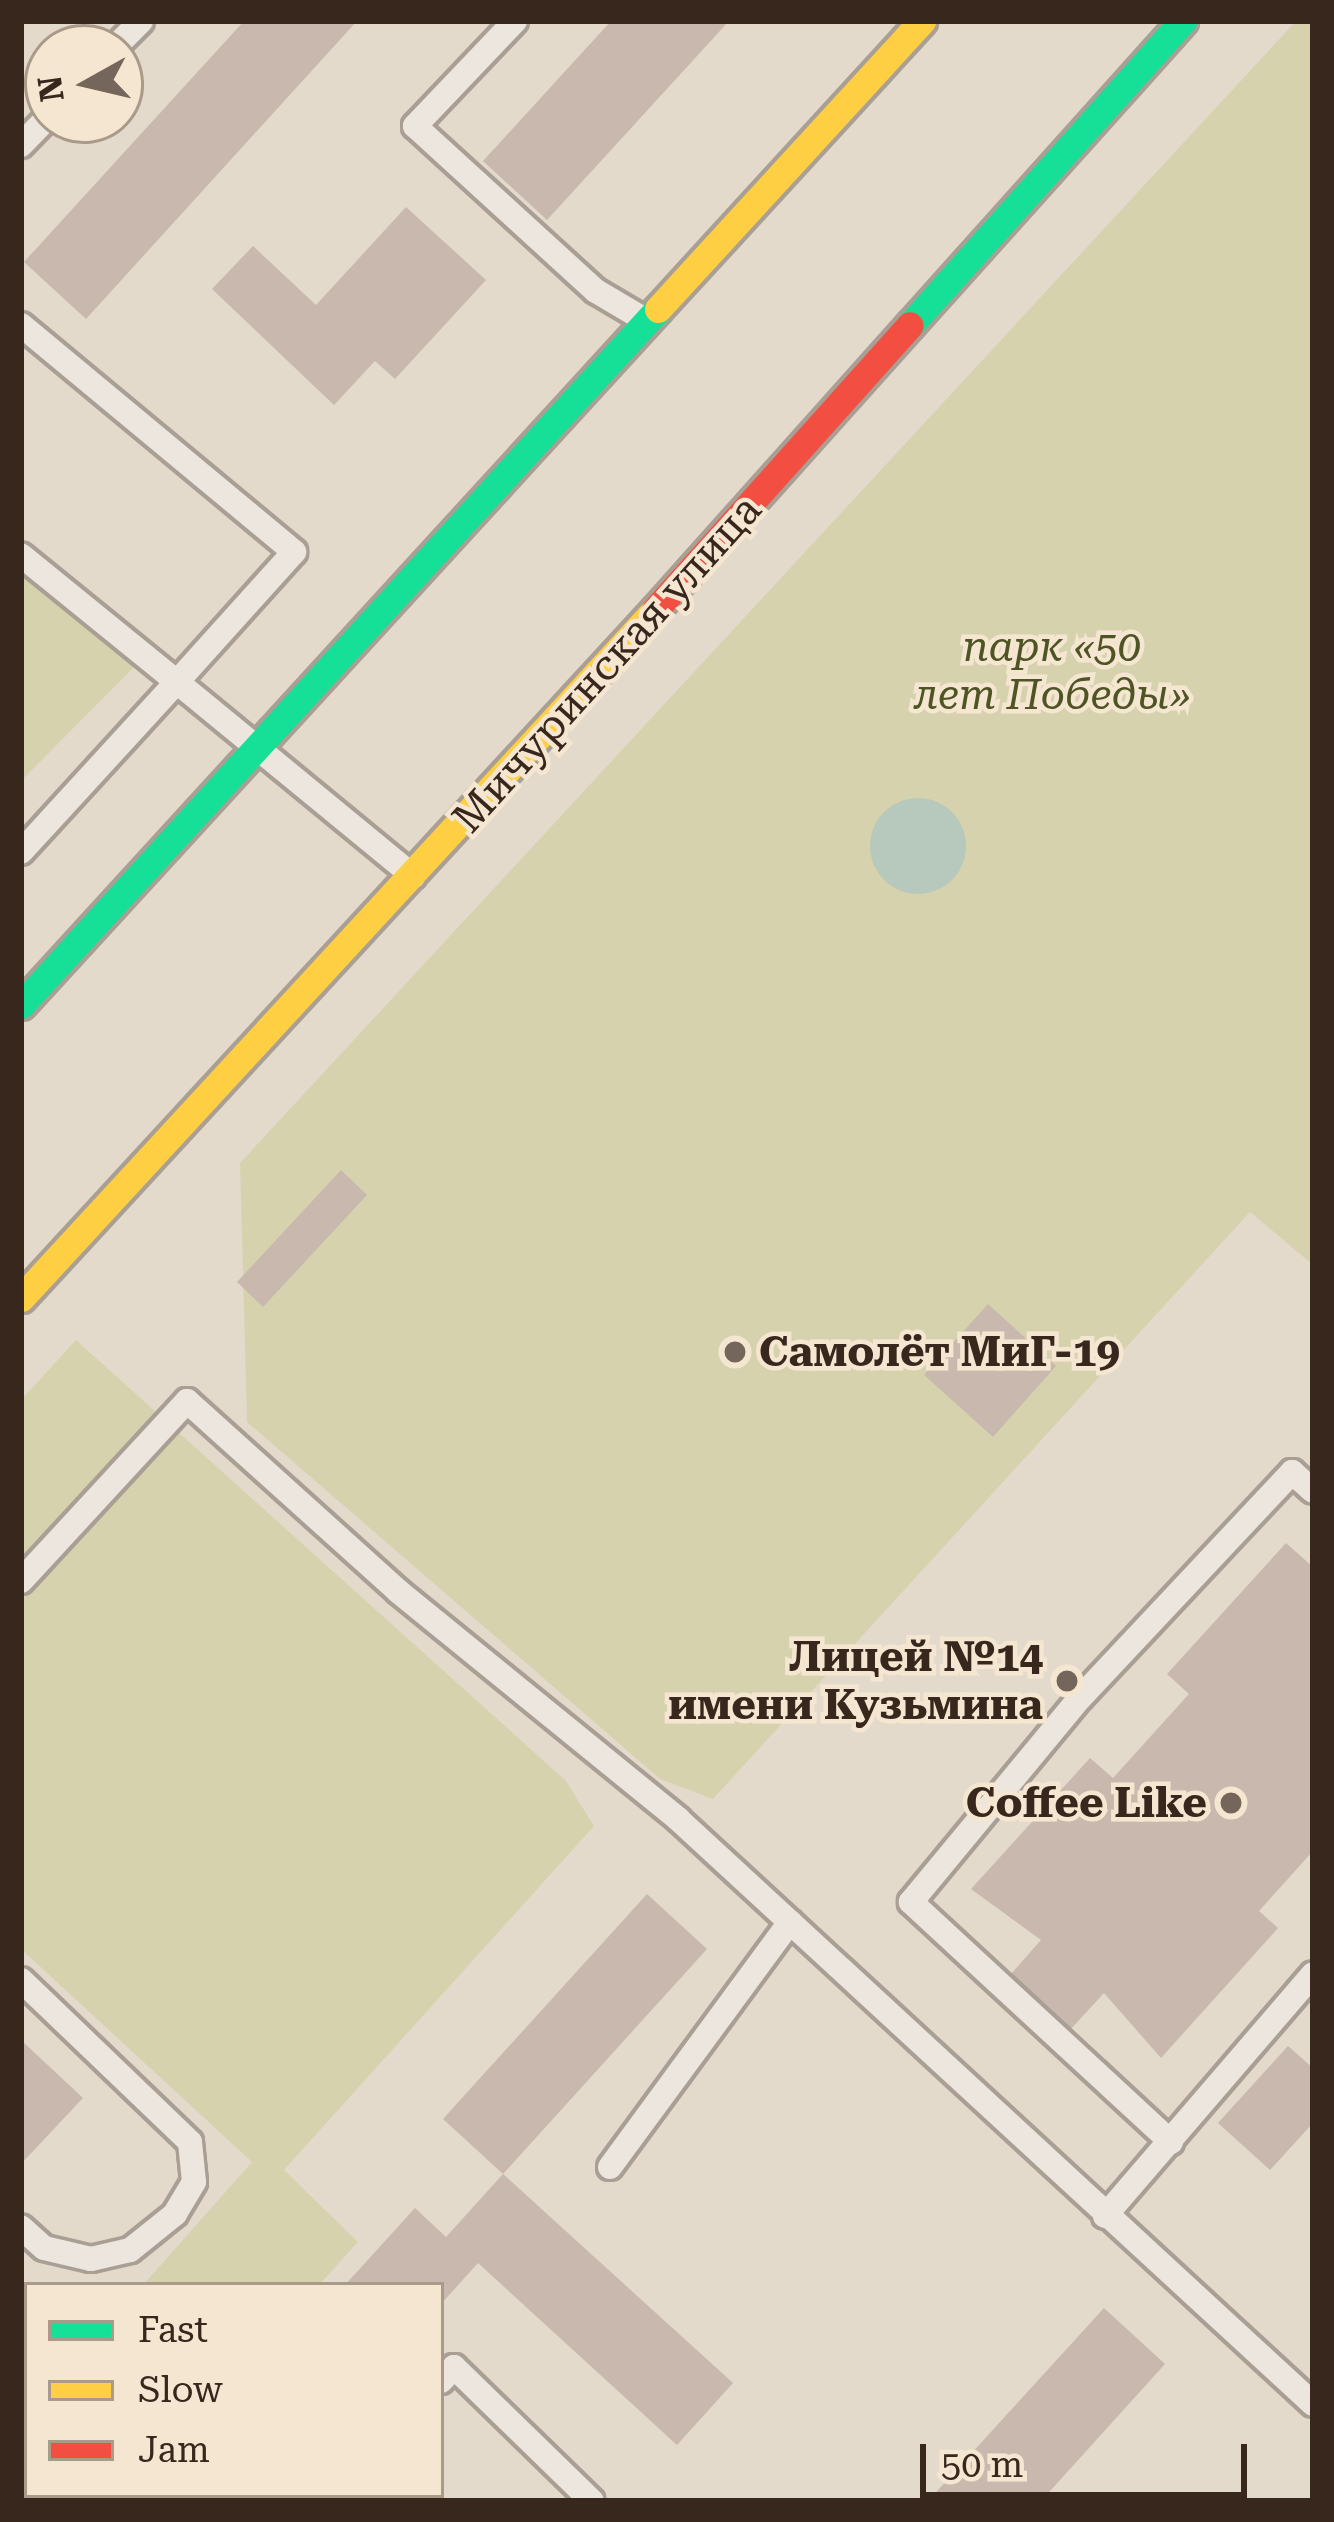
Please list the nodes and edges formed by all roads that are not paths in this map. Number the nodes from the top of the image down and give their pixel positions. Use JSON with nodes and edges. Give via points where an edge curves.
{"nodes":[{"id":1,"x":515,"y":21,"type":"edge"},
{"id":2,"x":922,"y":21,"type":"edge"},
{"id":3,"x":1183,"y":21,"type":"edge"},
{"id":4,"x":647,"y":321,"type":"junction"},
{"id":5,"x":21,"y":325,"type":"edge"},
{"id":6,"x":21,"y":555,"type":"edge"},
{"id":7,"x":177,"y":682,"type":"junction"},
{"id":8,"x":258,"y":746,"type":"junction"},
{"id":9,"x":21,"y":852,"type":"edge"},
{"id":10,"x":415,"y":878,"type":"junction"},
{"id":11,"x":21,"y":1005,"type":"edge"},
{"id":12,"x":21,"y":1298,"type":"edge"},
{"id":13,"x":1313,"y":1491,"type":"edge"},
{"id":14,"x":21,"y":1581,"type":"edge"},
{"id":15,"x":790,"y":1922,"type":"junction"},
{"id":16,"x":1313,"y":1974,"type":"edge"},
{"id":17,"x":21,"y":1980,"type":"edge"},
{"id":18,"x":1171,"y":2142,"type":"junction"},
{"id":19,"x":610,"y":2167,"type":"dead end"},
{"id":20,"x":1105,"y":2216,"type":"junction"},
{"id":21,"x":21,"y":2227,"type":"edge"},
{"id":22,"x":444,"y":2378,"type":"edge"},
{"id":23,"x":1313,"y":2404,"type":"edge"},
{"id":24,"x":592,"y":2501,"type":"edge"}],
"edges":[{"from":1,"to":4,"type":"lane","via":[[415,126],[596,291]]},
{"from":2,"to":4,"type":"main road"},
{"from":3,"to":10,"type":"main road","name":"Мичуринская улица"},
{"from":4,"to":8,"type":"main road"},
{"from":5,"to":7,"type":"lane","via":[[295,552]]},
{"from":6,"to":7,"type":"lane"},
{"from":7,"to":8,"type":"lane"},
{"from":7,"to":9,"type":"lane"},
{"from":8,"to":10,"type":"lane"},
{"from":8,"to":11,"type":"main road"},
{"from":10,"to":12,"type":"main road","name":"Мичуринская улица"},
{"from":13,"to":18,"type":"lane","via":[[1292,1472],[1080,1698],[910,1902]]},
{"from":14,"to":15,"type":"lane","via":[[188,1401]]},
{"from":15,"to":19,"type":"lane"},
{"from":15,"to":20,"type":"lane"},
{"from":16,"to":18,"type":"lane"},
{"from":17,"to":21,"type":"lane","via":[[190,2142],[194,2182],[175,2214],[130,2250],[91,2259],[44,2248]]},
{"from":18,"to":20,"type":"lane"},
{"from":20,"to":23,"type":"lane"},
{"from":22,"to":24,"type":"lane","via":[[454,2366]]}]}
